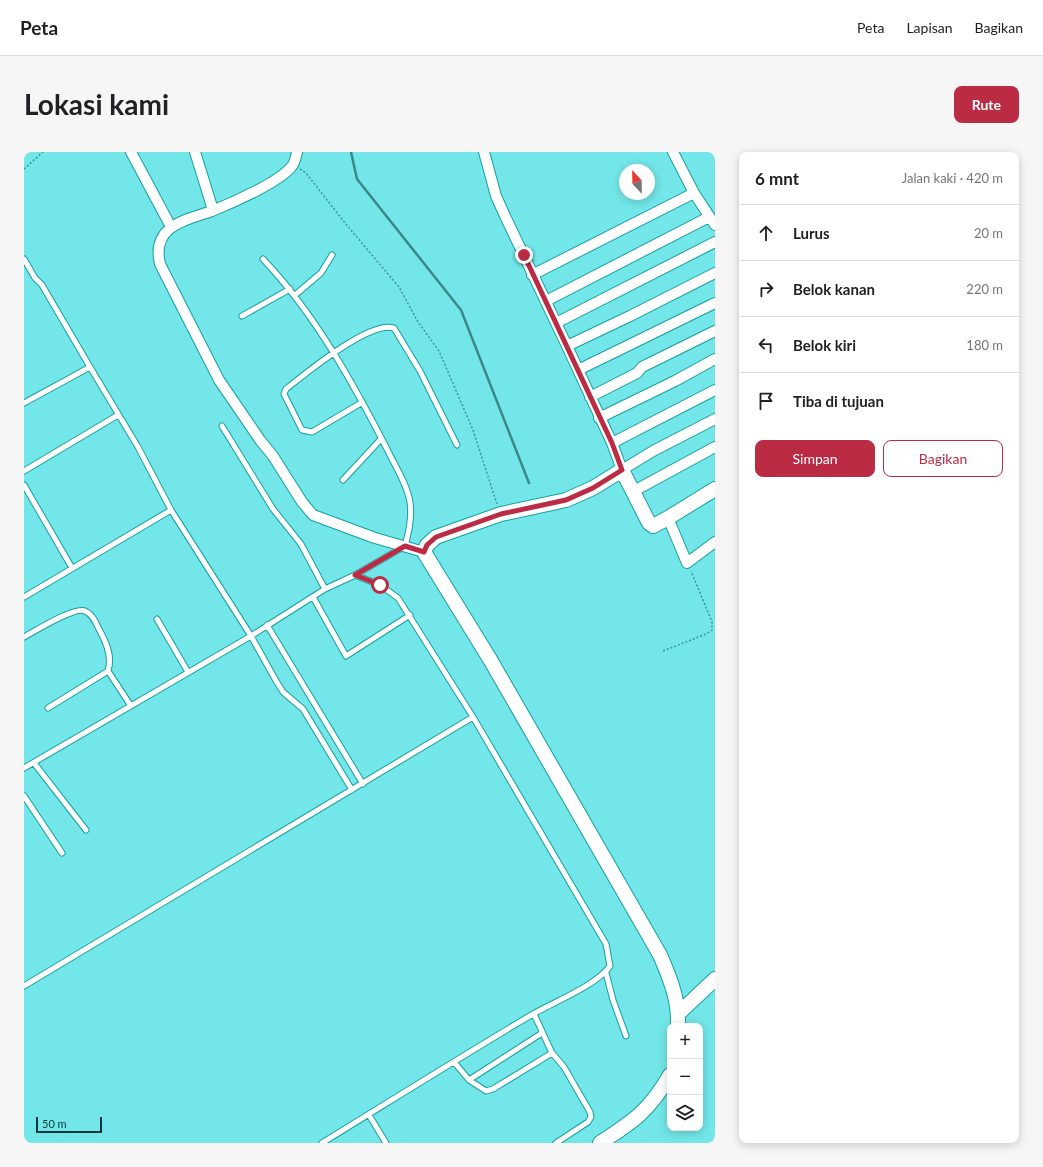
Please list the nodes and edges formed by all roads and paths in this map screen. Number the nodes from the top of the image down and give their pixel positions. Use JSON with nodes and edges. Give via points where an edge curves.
{"nodes":[{"id":1,"x":43,"y":152,"type":"edge"},
{"id":2,"x":132,"y":152,"type":"edge"},
{"id":3,"x":195,"y":152,"type":"edge"},
{"id":4,"x":297,"y":152,"type":"edge"},
{"id":5,"x":484,"y":152,"type":"edge"},
{"id":6,"x":673,"y":152,"type":"edge"},
{"id":7,"x":293,"y":166,"type":"junction"},
{"id":8,"x":24,"y":169,"type":"edge"},
{"id":9,"x":694,"y":192,"type":"junction"},
{"id":10,"x":213,"y":210,"type":"junction"},
{"id":11,"x":712,"y":221,"type":"edge"},
{"id":12,"x":171,"y":227,"type":"junction"},
{"id":13,"x":715,"y":242,"type":"edge"},
{"id":14,"x":332,"y":255,"type":"dead end"},
{"id":15,"x":24,"y":259,"type":"edge"},
{"id":16,"x":264,"y":259,"type":"dead end"},
{"id":17,"x":715,"y":273,"type":"edge"},
{"id":18,"x":532,"y":275,"type":"junction"},
{"id":19,"x":290,"y":289,"type":"junction"},
{"id":20,"x":295,"y":295,"type":"junction"},
{"id":21,"x":546,"y":301,"type":"junction"},
{"id":22,"x":715,"y":303,"type":"edge"},
{"id":23,"x":242,"y":316,"type":"dead end"},
{"id":24,"x":556,"y":323,"type":"junction"},
{"id":25,"x":715,"y":331,"type":"edge"},
{"id":26,"x":567,"y":346,"type":"junction"},
{"id":27,"x":333,"y":352,"type":"junction"},
{"id":28,"x":715,"y":359,"type":"edge"},
{"id":29,"x":90,"y":367,"type":"junction"},
{"id":30,"x":578,"y":370,"type":"junction"},
{"id":31,"x":715,"y":390,"type":"edge"},
{"id":32,"x":590,"y":396,"type":"junction"},
{"id":33,"x":24,"y":403,"type":"edge"},
{"id":34,"x":361,"y":403,"type":"junction"},
{"id":35,"x":118,"y":415,"type":"junction"},
{"id":36,"x":599,"y":418,"type":"junction"},
{"id":37,"x":715,"y":419,"type":"edge"},
{"id":38,"x":222,"y":426,"type":"dead end"},
{"id":39,"x":381,"y":438,"type":"junction"},
{"id":40,"x":612,"y":443,"type":"junction"},
{"id":41,"x":457,"y":445,"type":"dead end"},
{"id":42,"x":715,"y":447,"type":"edge"},
{"id":43,"x":622,"y":470,"type":"junction"},
{"id":44,"x":24,"y":471,"type":"edge"},
{"id":45,"x":343,"y":480,"type":"dead end"},
{"id":46,"x":24,"y":485,"type":"edge"},
{"id":47,"x":715,"y":489,"type":"edge"},
{"id":48,"x":634,"y":491,"type":"junction"},
{"id":49,"x":171,"y":510,"type":"junction"},
{"id":50,"x":512,"y":512,"type":"junction"},
{"id":51,"x":668,"y":518,"type":"junction"},
{"id":52,"x":715,"y":542,"type":"edge"},
{"id":53,"x":405,"y":546,"type":"junction"},
{"id":54,"x":424,"y":552,"type":"junction"},
{"id":55,"x":687,"y":563,"type":"junction"},
{"id":56,"x":72,"y":568,"type":"junction"},
{"id":57,"x":355,"y":575,"type":"junction"},
{"id":58,"x":325,"y":589,"type":"junction"},
{"id":59,"x":313,"y":596,"type":"junction"},
{"id":60,"x":24,"y":597,"type":"edge"},
{"id":61,"x":410,"y":615,"type":"junction"},
{"id":62,"x":157,"y":619,"type":"dead end"},
{"id":63,"x":267,"y":625,"type":"junction"},
{"id":64,"x":251,"y":636,"type":"junction"},
{"id":65,"x":24,"y":637,"type":"edge"},
{"id":66,"x":663,"y":650,"type":"dead end"},
{"id":67,"x":108,"y":671,"type":"junction"},
{"id":68,"x":188,"y":672,"type":"junction"},
{"id":69,"x":131,"y":706,"type":"junction"},
{"id":70,"x":48,"y":708,"type":"dead end"},
{"id":71,"x":473,"y":717,"type":"junction"},
{"id":72,"x":34,"y":762,"type":"junction"},
{"id":73,"x":24,"y":768,"type":"edge"},
{"id":74,"x":363,"y":784,"type":"junction"},
{"id":75,"x":352,"y":790,"type":"junction"},
{"id":76,"x":24,"y":796,"type":"edge"},
{"id":77,"x":86,"y":830,"type":"dead end"},
{"id":78,"x":62,"y":853,"type":"dead end"},
{"id":79,"x":606,"y":972,"type":"junction"},
{"id":80,"x":715,"y":979,"type":"edge"},
{"id":81,"x":24,"y":986,"type":"edge"},
{"id":82,"x":534,"y":1014,"type":"junction"},
{"id":83,"x":678,"y":1020,"type":"edge"},
{"id":84,"x":542,"y":1033,"type":"junction"},
{"id":85,"x":626,"y":1036,"type":"dead end"},
{"id":86,"x":552,"y":1053,"type":"junction"},
{"id":87,"x":454,"y":1062,"type":"junction"},
{"id":88,"x":470,"y":1080,"type":"junction"},
{"id":89,"x":667,"y":1080,"type":"edge"},
{"id":90,"x":369,"y":1114,"type":"junction"},
{"id":91,"x":322,"y":1143,"type":"edge"},
{"id":92,"x":386,"y":1143,"type":"edge"},
{"id":93,"x":556,"y":1143,"type":"edge"},
{"id":94,"x":601,"y":1143,"type":"edge"}],
"edges":[{"from":1,"to":8,"type":"path"},
{"from":2,"to":12,"type":"street"},
{"from":3,"to":10,"type":"street"},
{"from":4,"to":7,"type":"street"},
{"from":5,"to":18,"type":"street","via":[[496,196]]},
{"from":6,"to":9,"type":"street"},
{"from":7,"to":10,"type":"street","via":[[281,177]]},
{"from":7,"to":50,"type":"path","via":[[306,173],[388,274],[439,351]]},
{"from":9,"to":11,"type":"street"},
{"from":9,"to":18,"type":"street"},
{"from":10,"to":12,"type":"street","via":[[182,220]]},
{"from":11,"to":21,"type":"street"},
{"from":12,"to":53,"type":"street","via":[[161,241],[158,254],[160,264],[219,380],[302,502],[313,515],[322,519]]},
{"from":13,"to":24,"type":"street"},
{"from":14,"to":20,"type":"lane","via":[[320,273]]},
{"from":15,"to":29,"type":"lane"},
{"from":16,"to":19,"type":"lane"},
{"from":17,"to":26,"type":"street"},
{"from":18,"to":21,"type":"street"},
{"from":19,"to":20,"type":"lane"},
{"from":19,"to":23,"type":"lane"},
{"from":20,"to":27,"type":"lane"},
{"from":21,"to":24,"type":"street"},
{"from":22,"to":30,"type":"street"},
{"from":24,"to":26,"type":"street"},
{"from":25,"to":32,"type":"street"},
{"from":26,"to":30,"type":"street"},
{"from":27,"to":34,"type":"lane"},
{"from":27,"to":34,"type":"lane","via":[[286,389],[284,394],[302,430],[312,432]]},
{"from":27,"to":41,"type":"lane","via":[[380,327],[394,328],[420,371]]},
{"from":28,"to":36,"type":"street"},
{"from":29,"to":33,"type":"lane"},
{"from":29,"to":35,"type":"lane"},
{"from":30,"to":32,"type":"street"},
{"from":31,"to":40,"type":"street"},
{"from":32,"to":36,"type":"street"},
{"from":34,"to":39,"type":"lane"},
{"from":35,"to":44,"type":"lane"},
{"from":35,"to":49,"type":"lane"},
{"from":36,"to":40,"type":"street"},
{"from":37,"to":43,"type":"street"},
{"from":38,"to":58,"type":"lane","via":[[273,509],[301,544]]},
{"from":39,"to":45,"type":"lane"},
{"from":39,"to":53,"type":"lane","via":[[410,501],[411,520]]},
{"from":40,"to":43,"type":"street"},
{"from":42,"to":48,"type":"street"},
{"from":43,"to":48,"type":"street"},
{"from":43,"to":50,"type":"street","via":[[593,488],[566,500]]},
{"from":46,"to":56,"type":"lane"},
{"from":47,"to":51,"type":"street"},
{"from":48,"to":51,"type":"street","via":[[649,524],[653,526]]},
{"from":49,"to":56,"type":"lane"},
{"from":49,"to":64,"type":"lane"},
{"from":50,"to":54,"type":"street","via":[[436,537],[427,545]]},
{"from":51,"to":55,"type":"street"},
{"from":52,"to":55,"type":"street"},
{"from":53,"to":54,"type":"street"},
{"from":53,"to":57,"type":"lane"},
{"from":54,"to":83,"type":"street","via":[[491,661],[660,955],[673,985]]},
{"from":55,"to":66,"type":"path","via":[[712,622],[712,630]]},
{"from":56,"to":60,"type":"lane"},
{"from":57,"to":58,"type":"lane"},
{"from":57,"to":61,"type":"lane","via":[[391,592]]},
{"from":58,"to":59,"type":"lane"},
{"from":59,"to":61,"type":"lane","via":[[346,656]]},
{"from":59,"to":63,"type":"lane"},
{"from":61,"to":71,"type":"lane"},
{"from":62,"to":68,"type":"lane"},
{"from":63,"to":64,"type":"lane"},
{"from":63,"to":74,"type":"lane"},
{"from":64,"to":68,"type":"lane"},
{"from":64,"to":75,"type":"lane","via":[[275,679],[284,692],[303,709]]},
{"from":65,"to":67,"type":"lane","via":[[70,613],[84,611],[92,616],[110,653]]},
{"from":67,"to":69,"type":"lane"},
{"from":67,"to":70,"type":"lane"},
{"from":68,"to":69,"type":"lane"},
{"from":69,"to":72,"type":"lane"},
{"from":71,"to":74,"type":"lane"},
{"from":71,"to":79,"type":"lane","via":[[606,944],[610,966]]},
{"from":72,"to":73,"type":"lane"},
{"from":72,"to":77,"type":"lane"},
{"from":74,"to":75,"type":"lane"},
{"from":75,"to":81,"type":"lane"},
{"from":76,"to":78,"type":"lane"},
{"from":79,"to":82,"type":"lane"},
{"from":79,"to":85,"type":"lane","via":[[612,1000]]},
{"from":80,"to":83,"type":"street"},
{"from":82,"to":84,"type":"lane"},
{"from":82,"to":87,"type":"lane"},
{"from":84,"to":86,"type":"lane"},
{"from":84,"to":88,"type":"lane"},
{"from":86,"to":88,"type":"lane","via":[[493,1089],[486,1091]]},
{"from":86,"to":93,"type":"lane","via":[[564,1067],[590,1112],[588,1122]]},
{"from":87,"to":88,"type":"lane"},
{"from":87,"to":90,"type":"lane"},
{"from":89,"to":94,"type":"street","via":[[657,1098],[640,1116]]},
{"from":90,"to":91,"type":"lane"},
{"from":90,"to":92,"type":"lane"}]}
